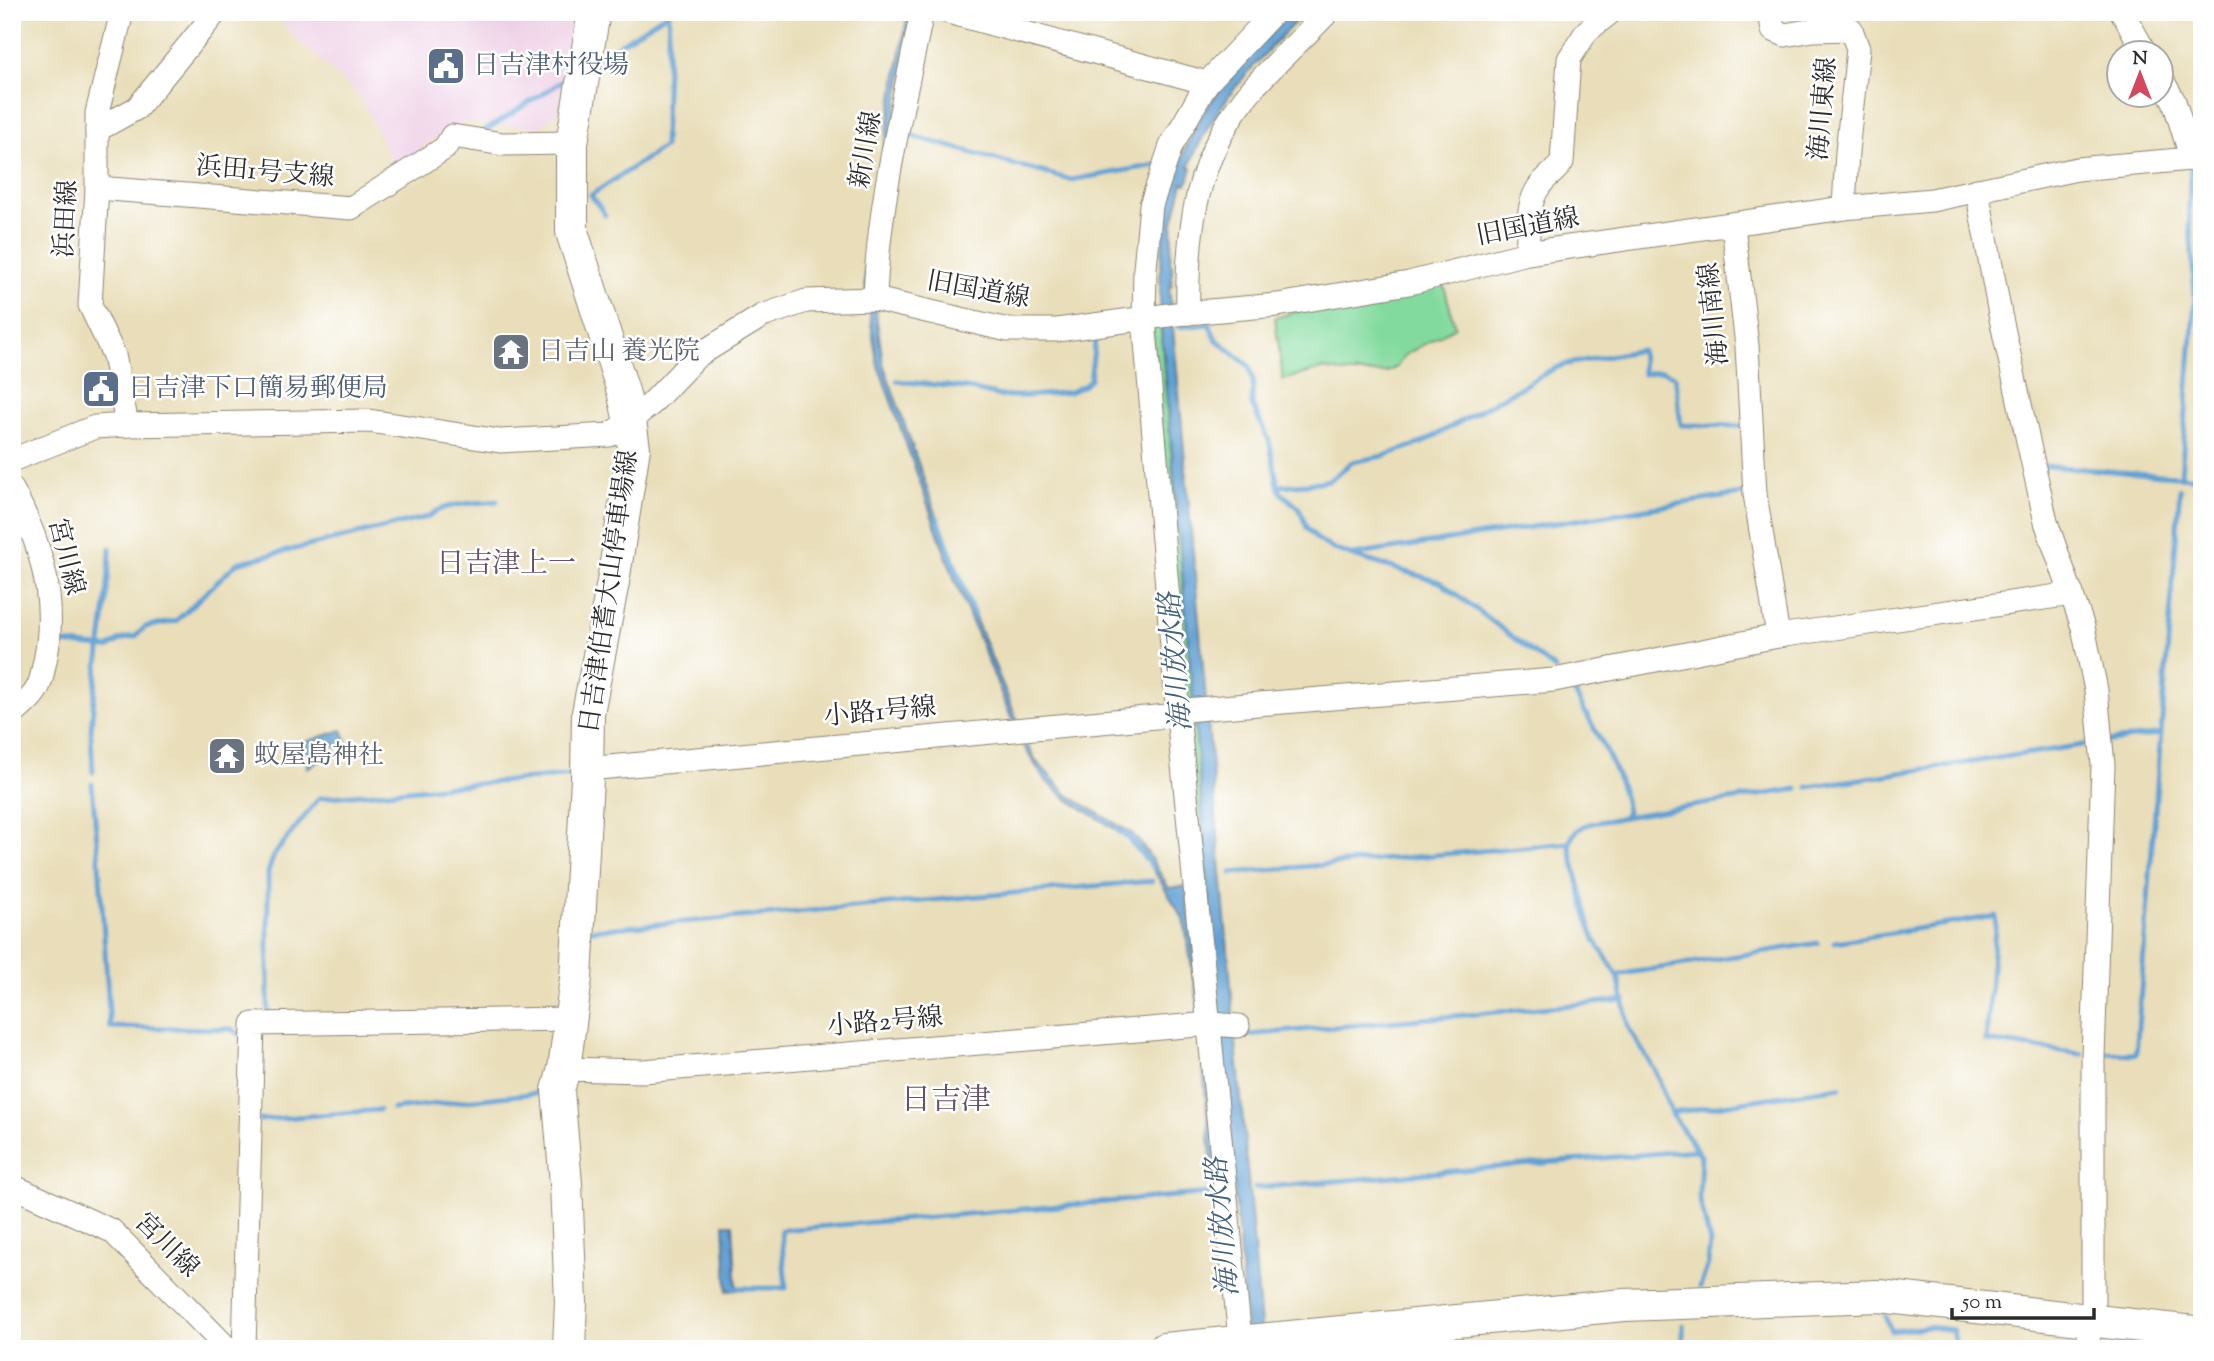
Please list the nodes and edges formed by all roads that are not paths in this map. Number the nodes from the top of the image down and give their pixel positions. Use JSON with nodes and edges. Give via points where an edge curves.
{"nodes":[{"id":1,"x":122,"y":12,"type":"edge"},
{"id":2,"x":216,"y":12,"type":"edge"},
{"id":3,"x":594,"y":12,"type":"edge"},
{"id":4,"x":922,"y":12,"type":"edge"},
{"id":5,"x":948,"y":12,"type":"edge"},
{"id":6,"x":1274,"y":12,"type":"edge"},
{"id":7,"x":1328,"y":12,"type":"edge"},
{"id":8,"x":1611,"y":12,"type":"edge"},
{"id":9,"x":1770,"y":12,"type":"edge"},
{"id":10,"x":2122,"y":12,"type":"edge"},
{"id":11,"x":2137,"y":38,"type":"edge"},
{"id":12,"x":1207,"y":83,"type":"junction"},
{"id":13,"x":2176,"y":104,"type":"edge"},
{"id":14,"x":97,"y":130,"type":"junction"},
{"id":15,"x":572,"y":143,"type":"junction"},
{"id":16,"x":2197,"y":159,"type":"edge"},
{"id":17,"x":97,"y":188,"type":"junction"},
{"id":18,"x":1977,"y":190,"type":"junction"},
{"id":19,"x":1844,"y":208,"type":"junction"},
{"id":20,"x":1733,"y":225,"type":"junction"},
{"id":21,"x":1527,"y":253,"type":"junction"},
{"id":22,"x":875,"y":299,"type":"junction"},
{"id":23,"x":1166,"y":316,"type":"junction"},
{"id":24,"x":630,"y":421,"type":"junction"},
{"id":25,"x":127,"y":425,"type":"junction"},
{"id":26,"x":12,"y":460,"type":"edge"},
{"id":27,"x":12,"y":489,"type":"edge"},
{"id":28,"x":2072,"y":594,"type":"junction"},
{"id":29,"x":1777,"y":636,"type":"junction"},
{"id":30,"x":1181,"y":712,"type":"junction"},
{"id":31,"x":12,"y":715,"type":"edge"},
{"id":32,"x":587,"y":769,"type":"junction"},
{"id":33,"x":570,"y":1019,"type":"junction"},
{"id":34,"x":1221,"y":1025,"type":"junction"},
{"id":35,"x":564,"y":1069,"type":"junction"},
{"id":36,"x":12,"y":1186,"type":"edge"},
{"id":37,"x":2202,"y":1333,"type":"edge"},
{"id":38,"x":2089,"y":1335,"type":"edge"},
{"id":39,"x":1241,"y":1346,"type":"edge"},
{"id":40,"x":228,"y":1349,"type":"edge"},
{"id":41,"x":244,"y":1349,"type":"edge"},
{"id":42,"x":569,"y":1349,"type":"edge"},
{"id":43,"x":1164,"y":1349,"type":"edge"}],
"edges":[{"from":1,"to":14,"type":"street","name":"浜田線","via":[[99,101]]},
{"from":2,"to":14,"type":"street","via":[[137,108]]},
{"from":3,"to":15,"type":"main road","name":"日吉津伯耆大山停車場線"},
{"from":4,"to":22,"type":"street","name":"新川線","via":[[893,158],[876,263]]},
{"from":5,"to":12,"type":"street"},
{"from":6,"to":12,"type":"street"},
{"from":7,"to":23,"type":"street","via":[[1253,89],[1225,130],[1204,171],[1192,216],[1187,265]]},
{"from":8,"to":21,"type":"street","via":[[1587,31],[1569,59],[1562,162],[1538,187]]},
{"from":9,"to":19,"type":"street","name":"海川東線","via":[[1773,30],[1785,35],[1850,29],[1854,34],[1858,49]]},
{"from":10,"to":11,"type":"street"},
{"from":12,"to":23,"type":"street","via":[[1171,146],[1151,205],[1145,268]]},
{"from":13,"to":16,"type":"street"},
{"from":14,"to":17,"type":"street","name":"浜田線"},
{"from":15,"to":17,"type":"street","name":"浜田1号支線","via":[[503,144],[452,136],[445,148],[351,208]]},
{"from":15,"to":24,"type":"main road","name":"日吉津伯耆大山停車場線","via":[[572,232]]},
{"from":16,"to":18,"type":"street","name":"旧国道線","via":[[2077,169]]},
{"from":17,"to":25,"type":"street","name":"浜田線","via":[[90,305],[114,355]]},
{"from":18,"to":19,"type":"street","name":"旧国道線","via":[[1932,200]]},
{"from":18,"to":28,"type":"street","via":[[2046,522]]},
{"from":19,"to":20,"type":"street","name":"旧国道線"},
{"from":20,"to":21,"type":"street","name":"旧国道線"},
{"from":20,"to":29,"type":"street","name":"海川南線","via":[[1751,397],[1755,494]]},
{"from":21,"to":23,"type":"street","name":"旧国道線","via":[[1409,283],[1277,305]]},
{"from":22,"to":23,"type":"street","name":"旧国道線","via":[[1008,330],[1057,330]]},
{"from":22,"to":24,"type":"street","name":"旧国道線","via":[[806,301],[762,316],[697,356]]},
{"from":23,"to":30,"type":"street"},
{"from":24,"to":25,"type":"street","name":"旧国道線","via":[[610,435],[500,441],[369,421]]},
{"from":24,"to":32,"type":"main road","name":"日吉津伯耆大山停車場線","via":[[634,448],[588,713]]},
{"from":25,"to":26,"type":"street","name":"旧国道線","via":[[95,427]]},
{"from":27,"to":31,"type":"street","name":"宮川線","via":[[41,559],[51,606],[38,687]]},
{"from":28,"to":29,"type":"street","name":"小路1号線"},
{"from":28,"to":38,"type":"street","via":[[2096,690],[2102,762]]},
{"from":29,"to":30,"type":"street","name":"小路1号線","via":[[1554,680]]},
{"from":30,"to":32,"type":"street","name":"小路1号線"},
{"from":30,"to":34,"type":"street"},
{"from":32,"to":33,"type":"main road","name":"日吉津伯耆大山停車場線"},
{"from":33,"to":35,"type":"main road","name":"日吉津伯耆大山停車場線"},
{"from":33,"to":41,"type":"street","via":[[253,1024]]},
{"from":34,"to":35,"type":"street","name":"小路2号線","via":[[643,1071]]},
{"from":34,"to":39,"type":"street"},
{"from":35,"to":42,"type":"main road","name":"日吉津伯耆大山停車場線","via":[[558,1090],[568,1236]]},
{"from":36,"to":40,"type":"street","name":"宮川線","via":[[112,1231]]},
{"from":37,"to":38,"type":"main road"},
{"from":38,"to":39,"type":"main road","via":[[1880,1296],[1624,1306]]},
{"from":39,"to":43,"type":"main road"}]}
